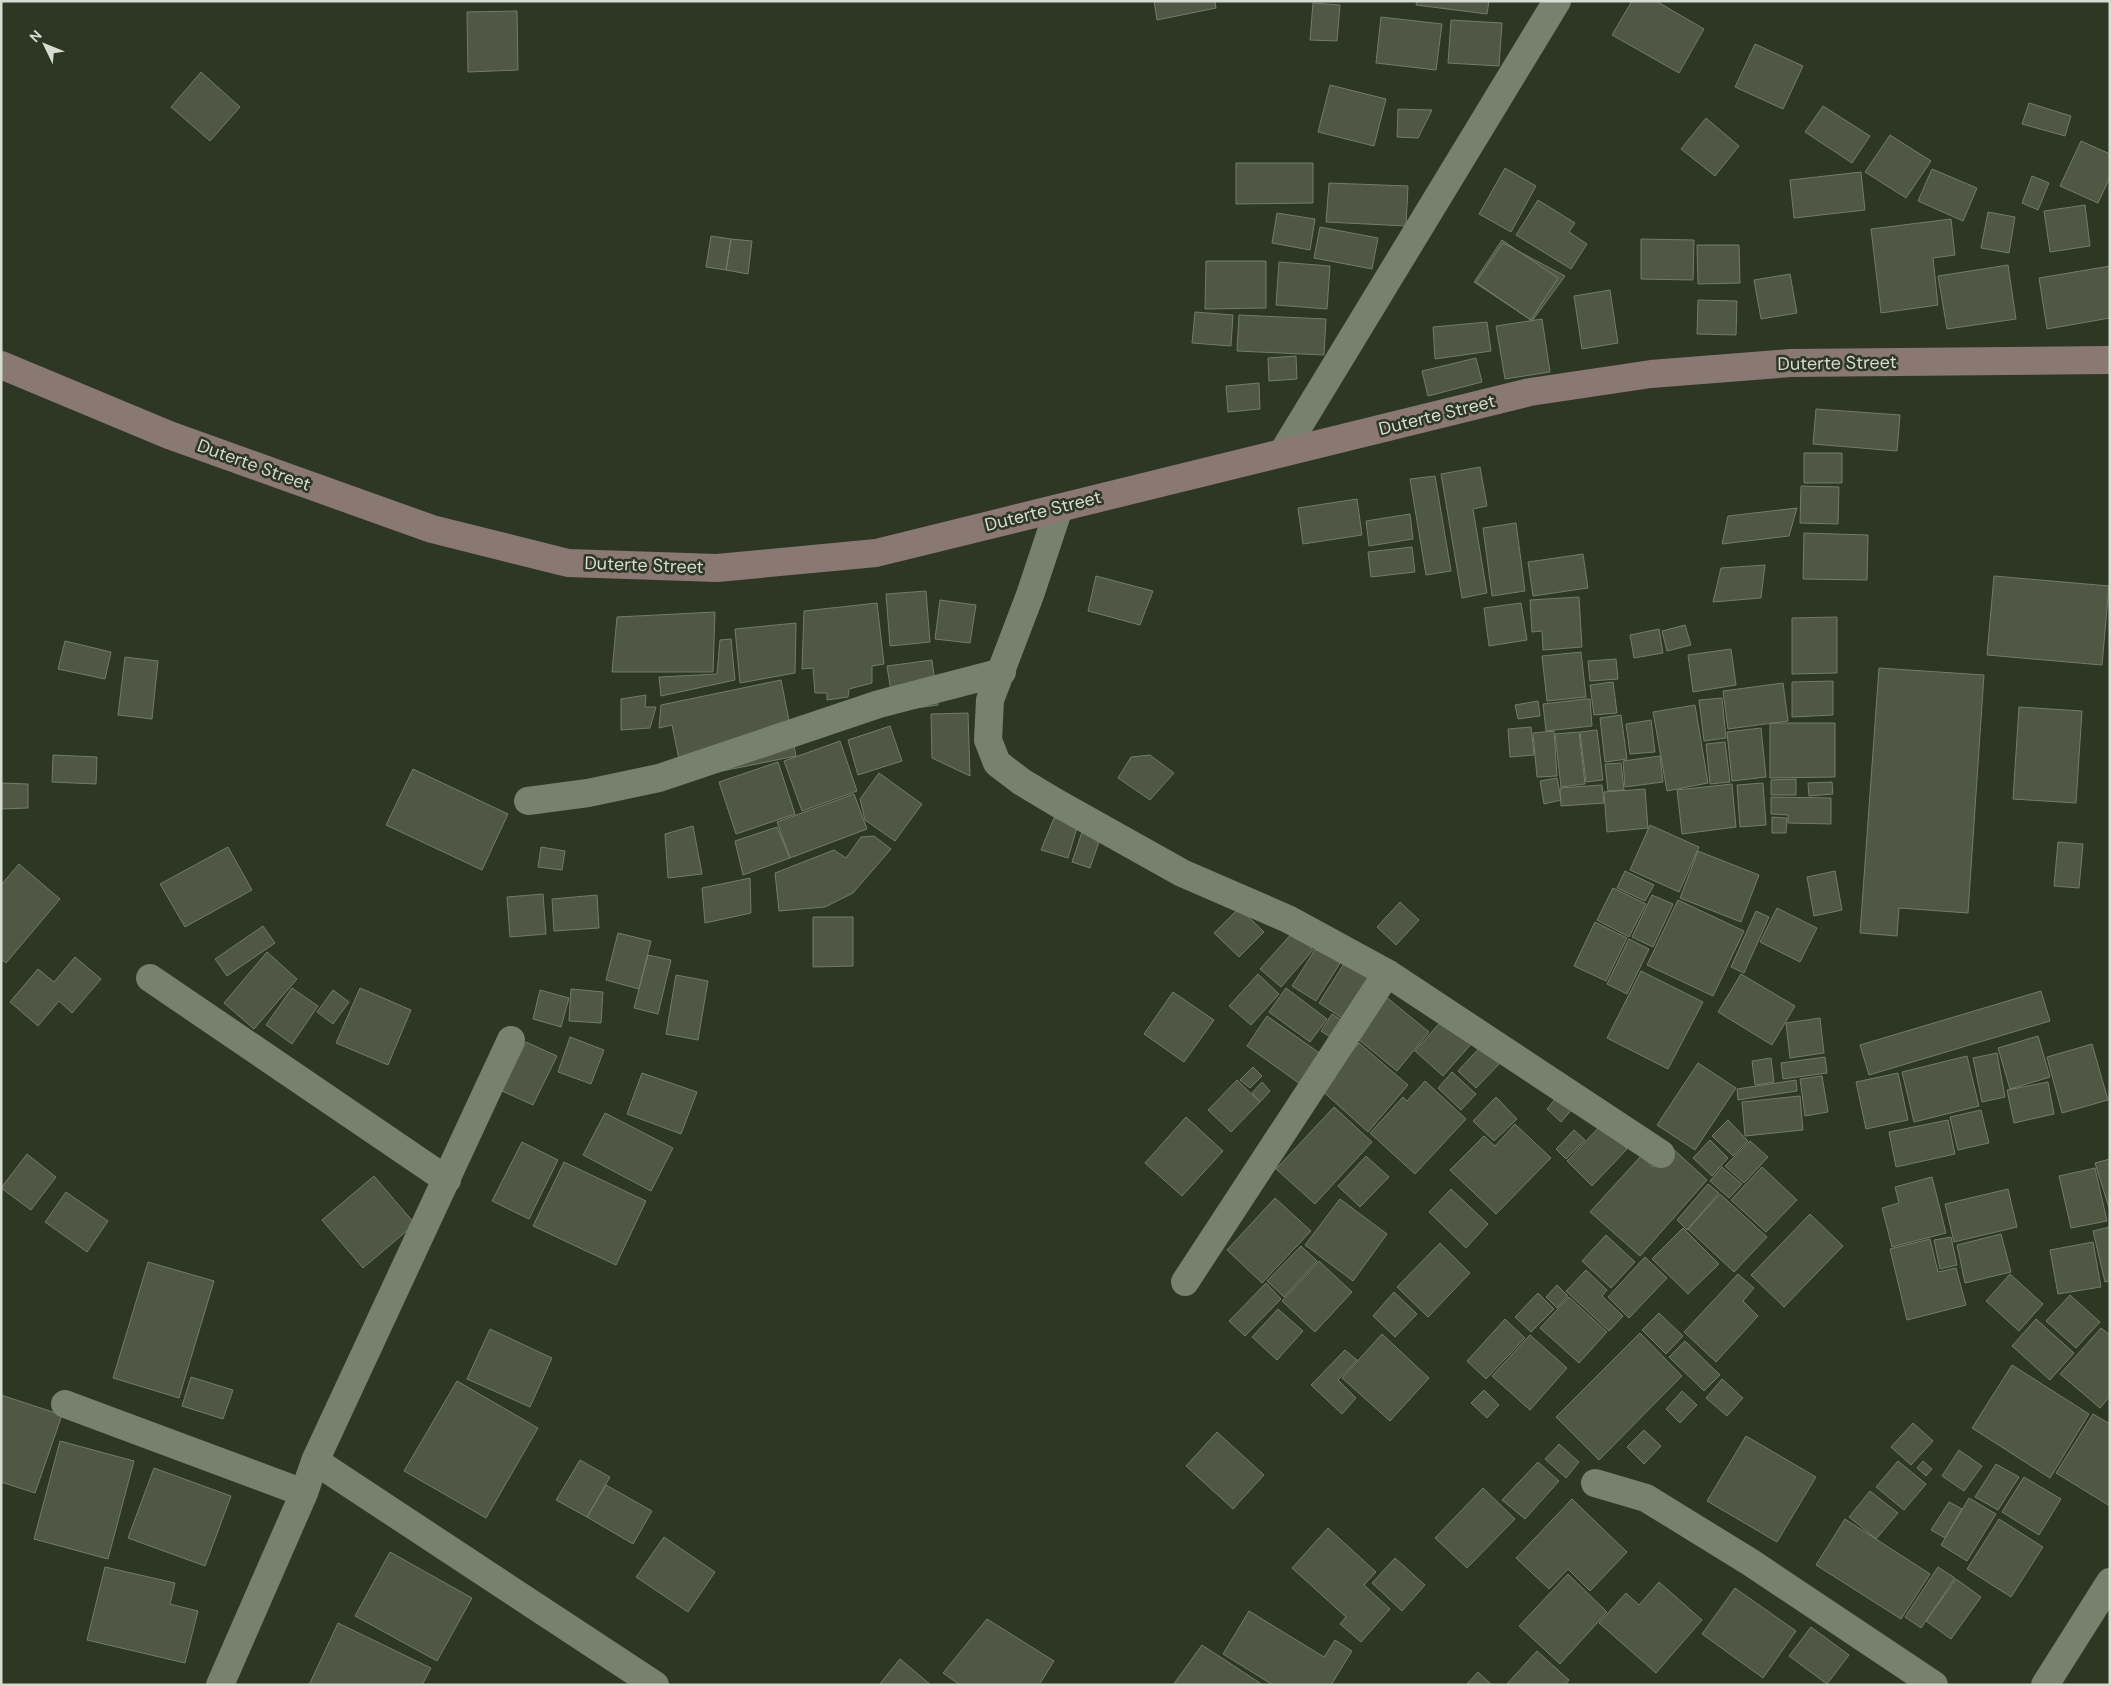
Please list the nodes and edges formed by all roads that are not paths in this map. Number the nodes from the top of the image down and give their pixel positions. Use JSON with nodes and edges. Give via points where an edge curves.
{"nodes":[{"id":1,"x":1557,"y":1,"type":"edge"},
{"id":2,"x":2108,"y":357,"type":"edge"},
{"id":3,"x":1,"y":365,"type":"edge"},
{"id":4,"x":1284,"y":452,"type":"junction"},
{"id":5,"x":1059,"y":508,"type":"junction"},
{"id":6,"x":1002,"y":672,"type":"junction"},
{"id":7,"x":528,"y":801,"type":"dead end"},
{"id":8,"x":1387,"y":973,"type":"junction"},
{"id":9,"x":150,"y":978,"type":"dead end"},
{"id":10,"x":511,"y":1040,"type":"dead end"},
{"id":11,"x":1661,"y":1154,"type":"dead end"},
{"id":12,"x":447,"y":1180,"type":"junction"},
{"id":13,"x":1185,"y":1282,"type":"dead end"},
{"id":14,"x":65,"y":1404,"type":"dead end"},
{"id":15,"x":315,"y":1461,"type":"junction"},
{"id":16,"x":1595,"y":1483,"type":"dead end"},
{"id":17,"x":304,"y":1493,"type":"junction"},
{"id":18,"x":2110,"y":1582,"type":"edge"},
{"id":19,"x":220,"y":1685,"type":"edge"},
{"id":20,"x":655,"y":1685,"type":"edge"},
{"id":21,"x":1934,"y":1685,"type":"edge"},
{"id":22,"x":2045,"y":1685,"type":"edge"}],
"edges":[{"from":1,"to":4,"type":"street"},
{"from":2,"to":4,"type":"main road","name":"Duterte Street","via":[[1792,363],[1650,374],[1530,392]]},
{"from":3,"to":5,"type":"main road","name":"Duterte Street","via":[[169,435],[432,529],[568,563],[717,568],[876,553]]},
{"from":4,"to":5,"type":"main road","name":"Duterte Street"},
{"from":5,"to":6,"type":"street"},
{"from":6,"to":7,"type":"street","via":[[879,704],[659,778]]},
{"from":6,"to":8,"type":"street","via":[[990,700],[988,740],[997,763],[1003,768],[1057,803],[1182,873],[1288,919]]},
{"from":8,"to":11,"type":"street"},
{"from":8,"to":13,"type":"street"},
{"from":9,"to":12,"type":"street"},
{"from":10,"to":12,"type":"street"},
{"from":12,"to":15,"type":"street"},
{"from":14,"to":17,"type":"street"},
{"from":15,"to":17,"type":"street"},
{"from":15,"to":20,"type":"street"},
{"from":16,"to":21,"type":"street","via":[[1646,1498],[1750,1562]]},
{"from":17,"to":19,"type":"street"},
{"from":18,"to":22,"type":"street"}]}
